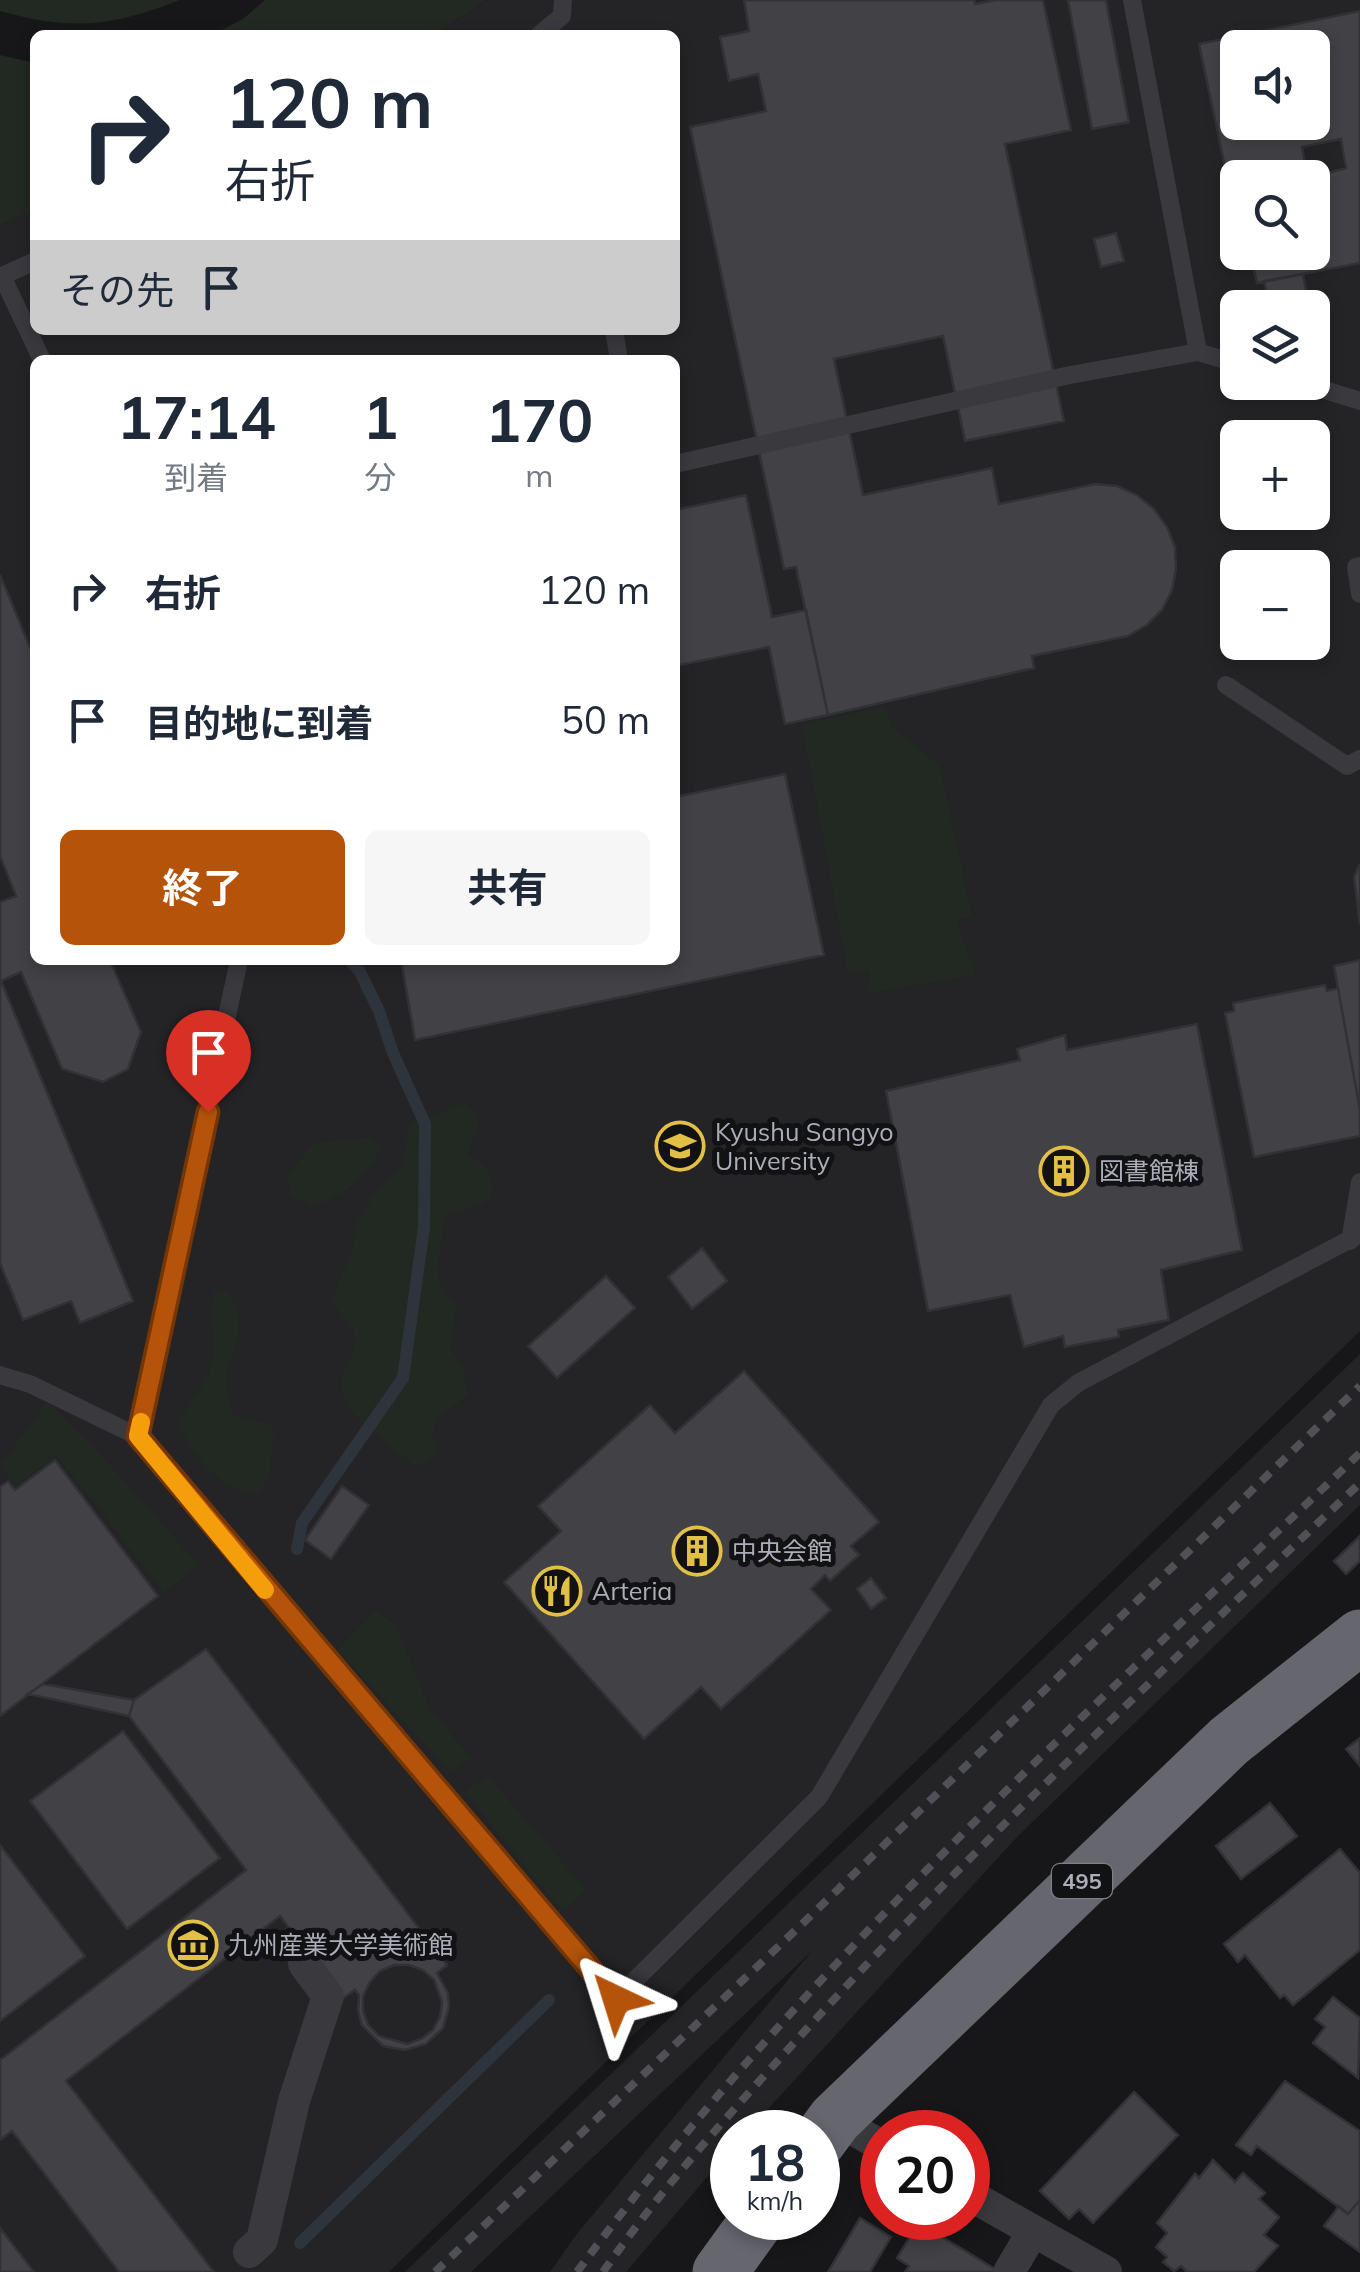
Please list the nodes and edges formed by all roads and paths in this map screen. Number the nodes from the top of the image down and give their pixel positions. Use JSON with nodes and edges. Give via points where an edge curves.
{"nodes":[{"id":1,"x":1132,"y":0,"type":"edge"},
{"id":2,"x":30,"y":263,"type":"edge"},
{"id":3,"x":1,"y":276,"type":"edge"},
{"id":4,"x":1198,"y":352,"type":"junction"},
{"id":5,"x":40,"y":355,"type":"edge"},
{"id":6,"x":1220,"y":359,"type":"edge"},
{"id":7,"x":1330,"y":392,"type":"edge"},
{"id":8,"x":1360,"y":402,"type":"edge"},
{"id":9,"x":680,"y":463,"type":"edge"},
{"id":10,"x":1360,"y":566,"type":"edge"},
{"id":11,"x":1360,"y":594,"type":"edge"},
{"id":12,"x":1226,"y":685,"type":"dead end"},
{"id":13,"x":1360,"y":759,"type":"edge"},
{"id":14,"x":238,"y":965,"type":"edge"},
{"id":15,"x":1360,"y":1182,"type":"edge"},
{"id":16,"x":1355,"y":1238,"type":"edge"},
{"id":17,"x":0,"y":1375,"type":"edge"},
{"id":18,"x":138,"y":1436,"type":"junction"},
{"id":19,"x":1360,"y":1637,"type":"edge"},
{"id":20,"x":304,"y":1964,"type":"dead end"},
{"id":21,"x":840,"y":2116,"type":"edge"},
{"id":22,"x":990,"y":2207,"type":"edge"},
{"id":23,"x":1033,"y":2231,"type":"junction"},
{"id":24,"x":743,"y":2240,"type":"edge"},
{"id":25,"x":249,"y":2252,"type":"dead end"},
{"id":26,"x":720,"y":2272,"type":"edge"},
{"id":27,"x":1010,"y":2272,"type":"edge"},
{"id":28,"x":1106,"y":2272,"type":"edge"}],
"edges":[{"from":1,"to":4,"type":"lane"},
{"from":2,"to":3,"type":"lane"},
{"from":3,"to":5,"type":"lane"},
{"from":4,"to":6,"type":"lane"},
{"from":4,"to":9,"type":"lane"},
{"from":7,"to":8,"type":"lane"},
{"from":10,"to":11,"type":"lane"},
{"from":12,"to":13,"type":"lane","via":[[1347,766]]},
{"from":14,"to":18,"type":"lane"},
{"from":15,"to":16,"type":"lane"},
{"from":16,"to":18,"type":"lane","via":[[1078,1383],[1052,1405],[819,1798],[616,1999]]},
{"from":17,"to":18,"type":"lane"},
{"from":19,"to":21,"type":"highway","number":"495","via":[[1229,1741]]},
{"from":20,"to":25,"type":"street","via":[[328,1996],[294,2102],[262,2240]]},
{"from":22,"to":23,"type":"street"},
{"from":23,"to":27,"type":"street"},
{"from":23,"to":28,"type":"street"},
{"from":24,"to":26,"type":"highway"}]}
